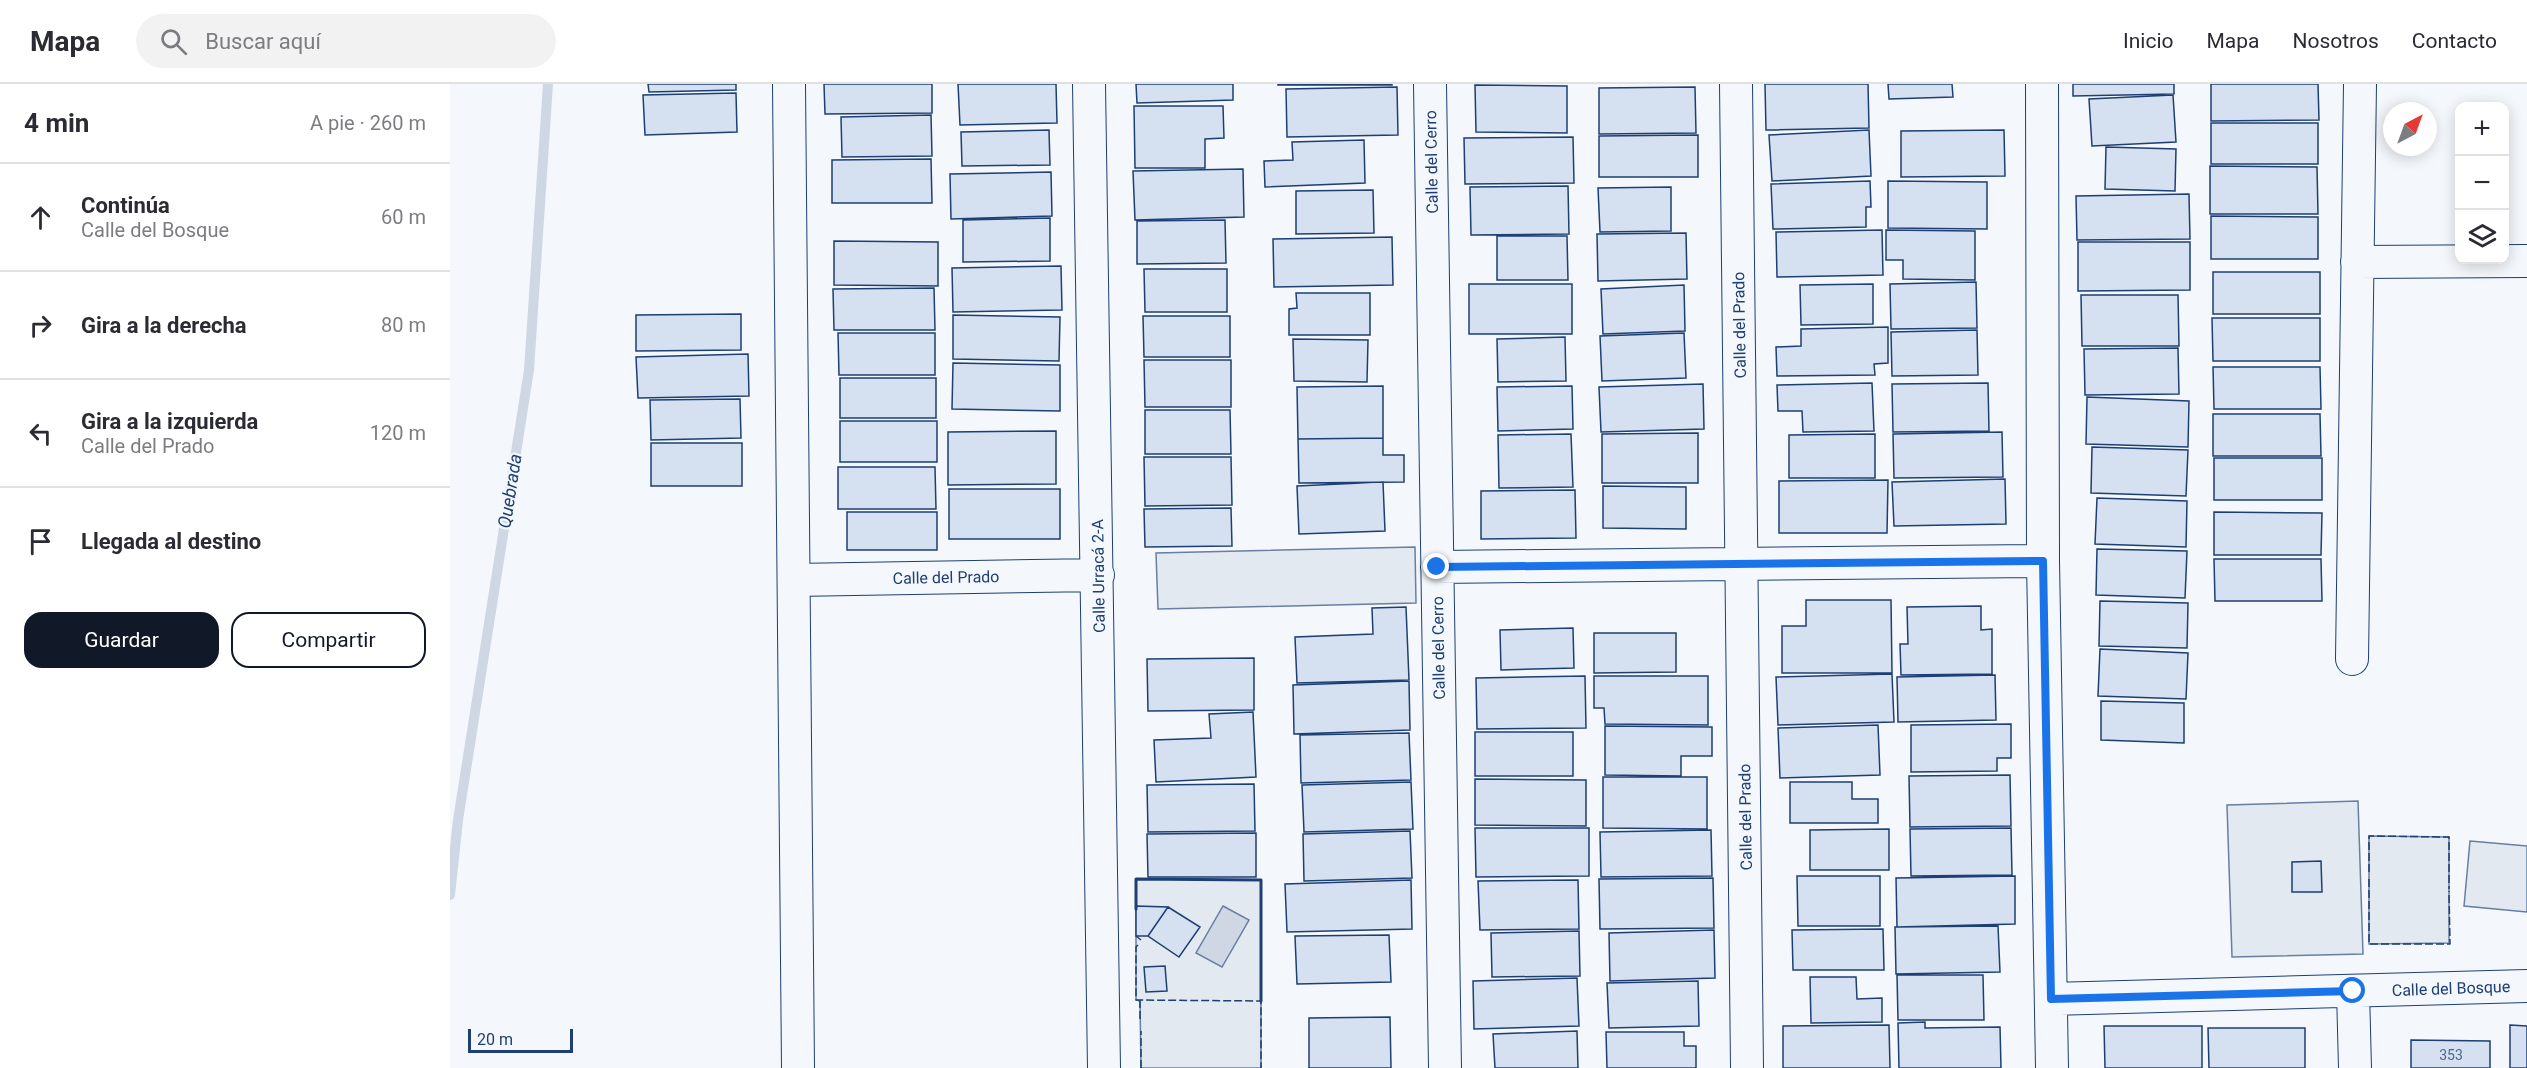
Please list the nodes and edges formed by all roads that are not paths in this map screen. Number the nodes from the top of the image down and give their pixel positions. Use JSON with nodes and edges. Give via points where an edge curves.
{"nodes":[{"id":1,"x":789,"y":84,"type":"edge"},
{"id":2,"x":1089,"y":84,"type":"edge"},
{"id":3,"x":1430,"y":84,"type":"edge"},
{"id":4,"x":1736,"y":84,"type":"edge"},
{"id":5,"x":2042,"y":84,"type":"edge"},
{"id":6,"x":2360,"y":84,"type":"edge"},
{"id":7,"x":2527,"y":261,"type":"edge"},
{"id":8,"x":2357,"y":262,"type":"junction"},
{"id":9,"x":2043,"y":561,"type":"junction"},
{"id":10,"x":1742,"y":565,"type":"junction"},
{"id":11,"x":1437,"y":567,"type":"junction"},
{"id":12,"x":1098,"y":575,"type":"junction"},
{"id":13,"x":794,"y":580,"type":"junction"},
{"id":14,"x":2352,"y":659,"type":"dead end"},
{"id":15,"x":2527,"y":986,"type":"edge"},
{"id":16,"x":2353,"y":991,"type":"junction"},
{"id":17,"x":2051,"y":999,"type":"junction"},
{"id":18,"x":798,"y":1068,"type":"edge"},
{"id":19,"x":1104,"y":1068,"type":"edge"},
{"id":20,"x":1445,"y":1068,"type":"edge"},
{"id":21,"x":1747,"y":1068,"type":"edge"},
{"id":22,"x":2052,"y":1068,"type":"edge"},
{"id":23,"x":2355,"y":1068,"type":"edge"}],
"edges":[{"from":1,"to":13,"type":"street"},
{"from":2,"to":12,"type":"street","name":"Calle Urracá 2-A"},
{"from":3,"to":11,"type":"street","name":"Calle del Cerro"},
{"from":4,"to":10,"type":"street","name":"Calle del Prado"},
{"from":5,"to":9,"type":"street"},
{"from":6,"to":8,"type":"street"},
{"from":7,"to":8,"type":"street"},
{"from":8,"to":14,"type":"street"},
{"from":9,"to":10,"type":"street"},
{"from":9,"to":17,"type":"street"},
{"from":10,"to":11,"type":"street"},
{"from":10,"to":21,"type":"street","name":"Calle del Prado"},
{"from":11,"to":20,"type":"street","name":"Calle del Cerro"},
{"from":12,"to":13,"type":"street","name":"Calle del Prado"},
{"from":12,"to":19,"type":"street","name":"Calle Urracá 2-A"},
{"from":13,"to":18,"type":"street"},
{"from":15,"to":16,"type":"street","name":"Calle del Bosque"},
{"from":16,"to":17,"type":"street","name":"Calle del Bosque"},
{"from":16,"to":23,"type":"street"},
{"from":17,"to":22,"type":"street"}]}
